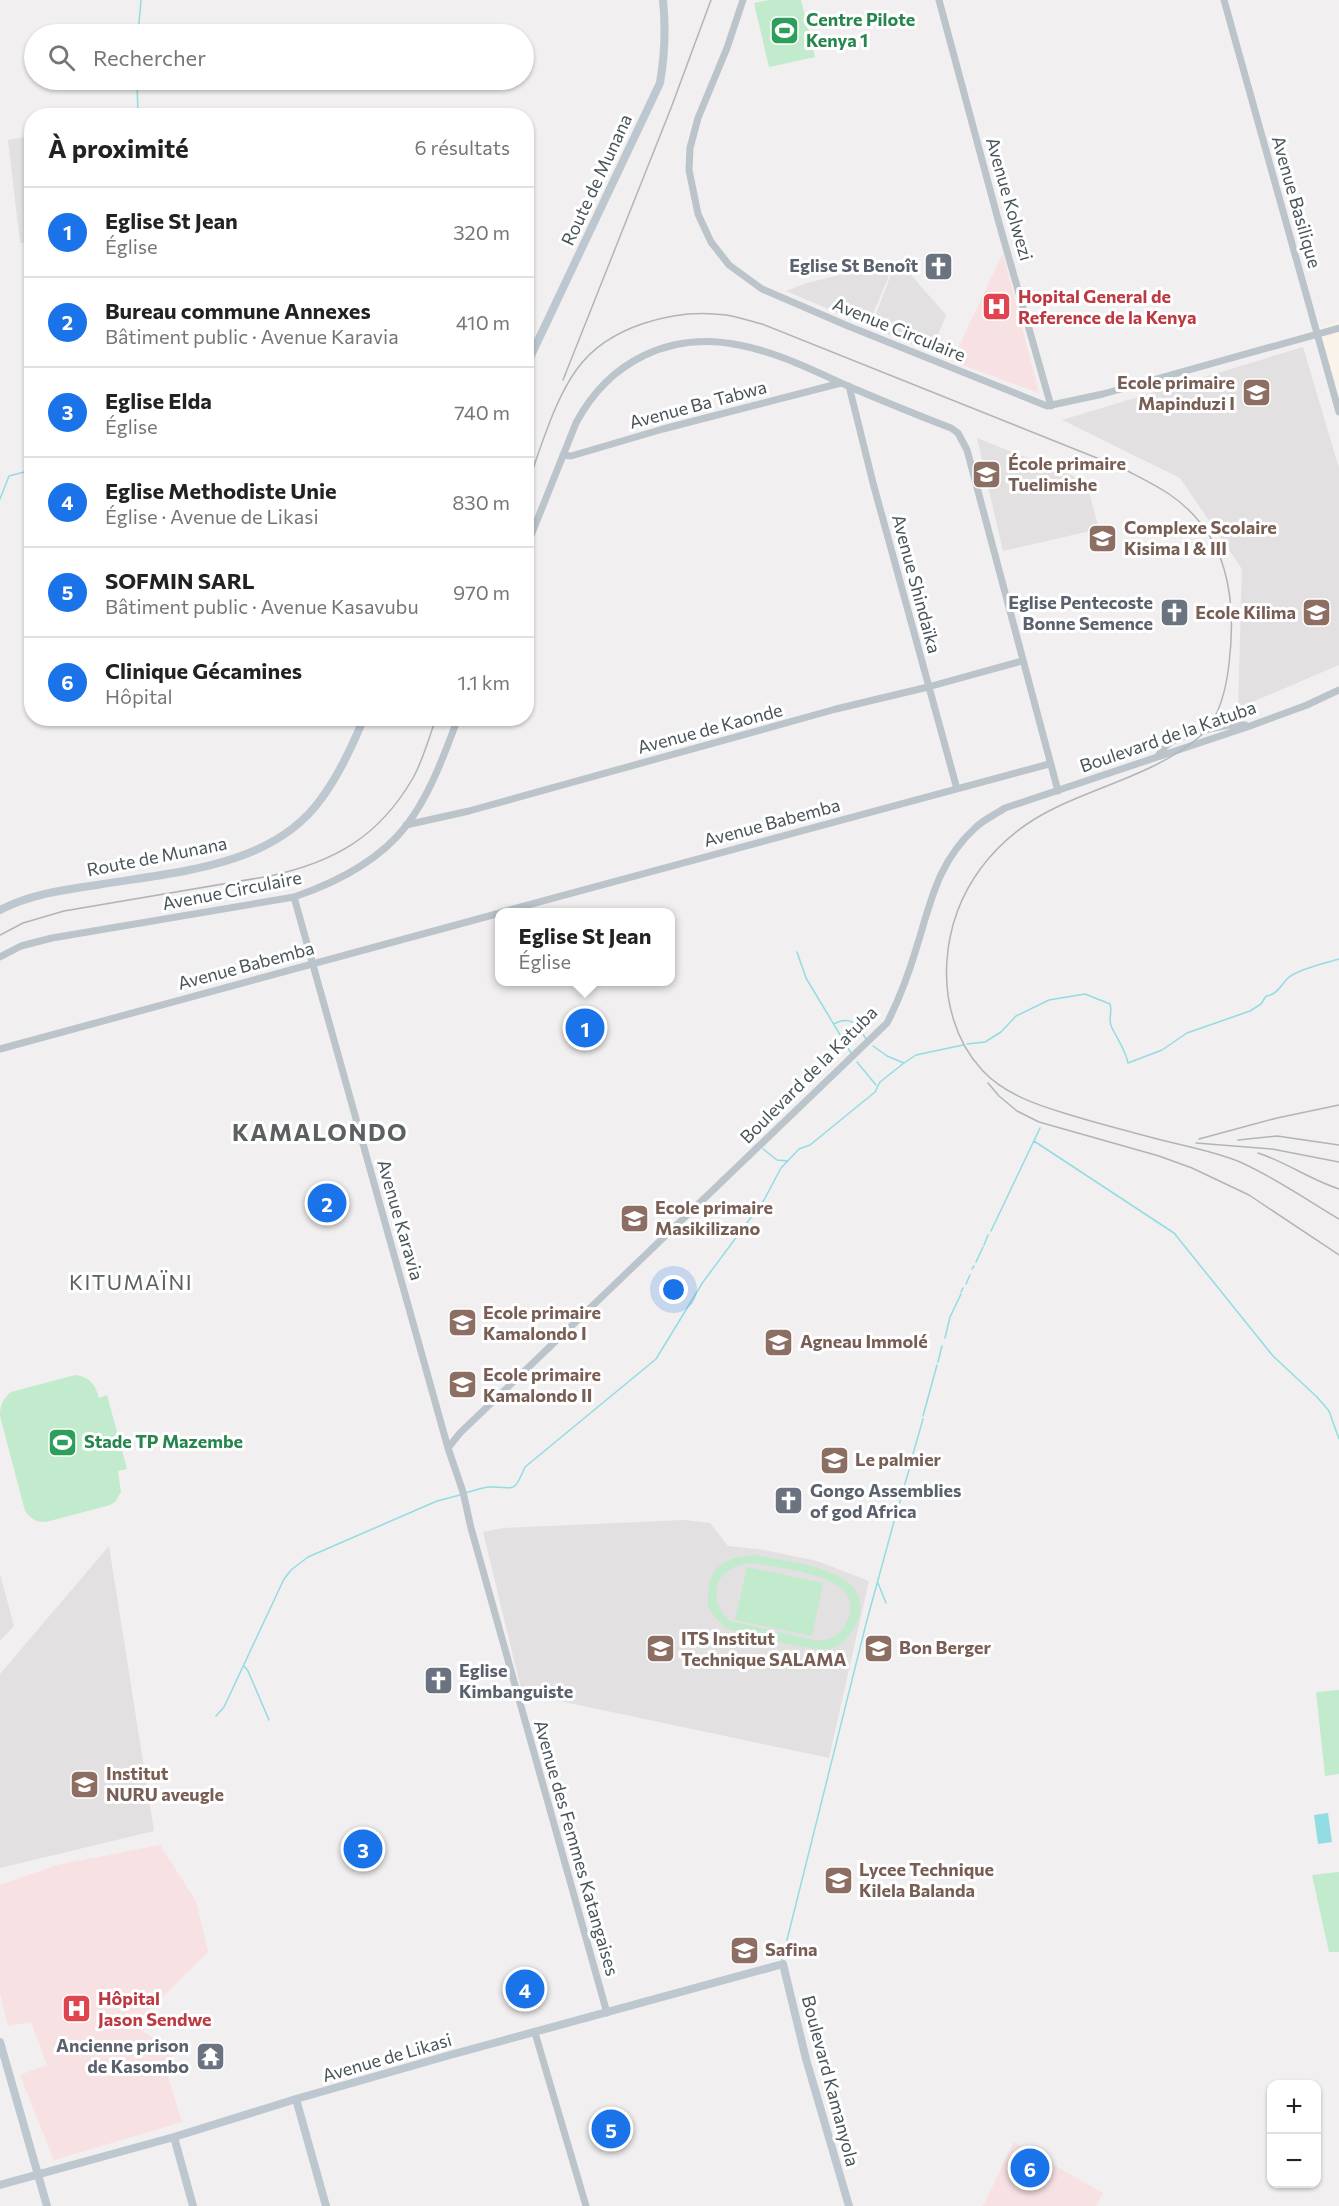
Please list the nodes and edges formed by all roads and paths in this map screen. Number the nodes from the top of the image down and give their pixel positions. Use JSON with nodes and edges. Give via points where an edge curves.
{"nodes":[{"id":1,"x":663,"y":0,"type":"edge"},
{"id":2,"x":742,"y":0,"type":"edge"},
{"id":3,"x":939,"y":0,"type":"edge"},
{"id":4,"x":1224,"y":0,"type":"edge"},
{"id":5,"x":1339,"y":328,"type":"edge"},
{"id":6,"x":1317,"y":334,"type":"junction"},
{"id":7,"x":534,"y":349,"type":"edge"},
{"id":8,"x":841,"y":382,"type":"junction"},
{"id":9,"x":849,"y":386,"type":"junction"},
{"id":10,"x":1051,"y":406,"type":"junction"},
{"id":11,"x":1339,"y":411,"type":"edge"},
{"id":12,"x":563,"y":455,"type":"junction"},
{"id":13,"x":534,"y":528,"type":"edge"},
{"id":14,"x":1022,"y":661,"type":"junction"},
{"id":15,"x":928,"y":687,"type":"junction"},
{"id":16,"x":1339,"y":690,"type":"edge"},
{"id":17,"x":360,"y":726,"type":"edge"},
{"id":18,"x":455,"y":726,"type":"edge"},
{"id":19,"x":1049,"y":764,"type":"junction"},
{"id":20,"x":957,"y":789,"type":"junction"},
{"id":21,"x":1058,"y":791,"type":"junction"},
{"id":22,"x":406,"y":825,"type":"junction"},
{"id":23,"x":294,"y":897,"type":"junction"},
{"id":24,"x":519,"y":908,"type":"edge"},
{"id":25,"x":0,"y":910,"type":"edge"},
{"id":26,"x":495,"y":915,"type":"edge"},
{"id":27,"x":0,"y":957,"type":"edge"},
{"id":28,"x":312,"y":964,"type":"junction"},
{"id":29,"x":0,"y":1049,"type":"edge"},
{"id":30,"x":448,"y":1448,"type":"junction"},
{"id":31,"x":783,"y":1964,"type":"joint"},
{"id":32,"x":607,"y":2013,"type":"junction"},
{"id":33,"x":535,"y":2033,"type":"junction"},
{"id":34,"x":0,"y":2042,"type":"edge"},
{"id":35,"x":296,"y":2099,"type":"junction"},
{"id":36,"x":174,"y":2137,"type":"junction"},
{"id":37,"x":38,"y":2174,"type":"junction"},
{"id":38,"x":0,"y":2185,"type":"edge"},
{"id":39,"x":47,"y":2206,"type":"edge"},
{"id":40,"x":193,"y":2206,"type":"edge"},
{"id":41,"x":326,"y":2206,"type":"edge"},
{"id":42,"x":586,"y":2206,"type":"edge"},
{"id":43,"x":849,"y":2206,"type":"edge"}],
"edges":[{"from":1,"to":7,"type":"main road","name":"Route de Munana","via":[[666,34],[660,83]]},
{"from":2,"to":10,"type":"street","name":"Avenue Circulaire","via":[[727,48],[703,102],[689,159],[698,214],[717,251],[736,272],[762,289]]},
{"from":3,"to":10,"type":"street","name":"Avenue Kolwezi"},
{"from":4,"to":6,"type":"street","name":"Avenue Basilique"},
{"from":5,"to":6,"type":"street"},
{"from":6,"to":10,"type":"street"},
{"from":6,"to":11,"type":"street","name":"Avenue Basilique"},
{"from":8,"to":9,"type":"street"},
{"from":8,"to":12,"type":"street","name":"Avenue Ba Tabwa"},
{"from":8,"to":12,"type":"street","via":[[740,345],[697,341],[668,345],[628,364],[601,386],[586,404]]},
{"from":9,"to":14,"type":"street","via":[[958,433],[967,450]]},
{"from":9,"to":15,"type":"street","name":"Avenue Shindaïka"},
{"from":12,"to":13,"type":"street"},
{"from":14,"to":15,"type":"street","name":"Avenue de Kaonde"},
{"from":14,"to":19,"type":"street"},
{"from":15,"to":20,"type":"street","name":"Avenue Shindaïka"},
{"from":15,"to":22,"type":"street","name":"Avenue de Kaonde"},
{"from":16,"to":21,"type":"street","name":"Boulevard de la Katuba","via":[[1250,726],[1225,725],[1171,742],[1158,756]]},
{"from":17,"to":25,"type":"main road","name":"Route de Munana","via":[[321,800],[265,846],[214,864],[39,895]]},
{"from":18,"to":22,"type":"street","name":"Avenue Circulaire","via":[[424,798]]},
{"from":19,"to":20,"type":"street","name":"Avenue Babemba"},
{"from":19,"to":21,"type":"street"},
{"from":20,"to":24,"type":"street","name":"Avenue Babemba"},
{"from":21,"to":30,"type":"street","name":"Boulevard de la Katuba","via":[[1005,808],[976,827],[944,865],[887,1023],[460,1432]]},
{"from":22,"to":23,"type":"street","name":"Avenue Circulaire","via":[[377,855],[332,882]]},
{"from":23,"to":27,"type":"street","name":"Avenue Circulaire","via":[[52,938],[21,946]]},
{"from":23,"to":28,"type":"street","name":"Avenue Karavia"},
{"from":26,"to":28,"type":"street","name":"Avenue Babemba"},
{"from":28,"to":29,"type":"street","name":"Avenue Babemba"},
{"from":28,"to":30,"type":"street","name":"Avenue Karavia"},
{"from":30,"to":32,"type":"street","name":"Avenue des Femmes Katangaises"},
{"from":31,"to":32,"type":"main road","name":"Avenue de Likasi"},
{"from":31,"to":43,"type":"main road","name":"Boulevard Kamanyola","via":[[806,2060]]},
{"from":32,"to":33,"type":"main road","name":"Avenue de Likasi"},
{"from":33,"to":35,"type":"main road","name":"Avenue de Likasi"},
{"from":33,"to":42,"type":"street"},
{"from":34,"to":37,"type":"main road"},
{"from":35,"to":36,"type":"main road","name":"Avenue de Likasi"},
{"from":35,"to":41,"type":"main road"},
{"from":36,"to":37,"type":"main road","name":"Avenue de Likasi"},
{"from":36,"to":40,"type":"main road"},
{"from":37,"to":38,"type":"main road","name":"Avenue de Likasi"},
{"from":37,"to":39,"type":"main road"}]}
